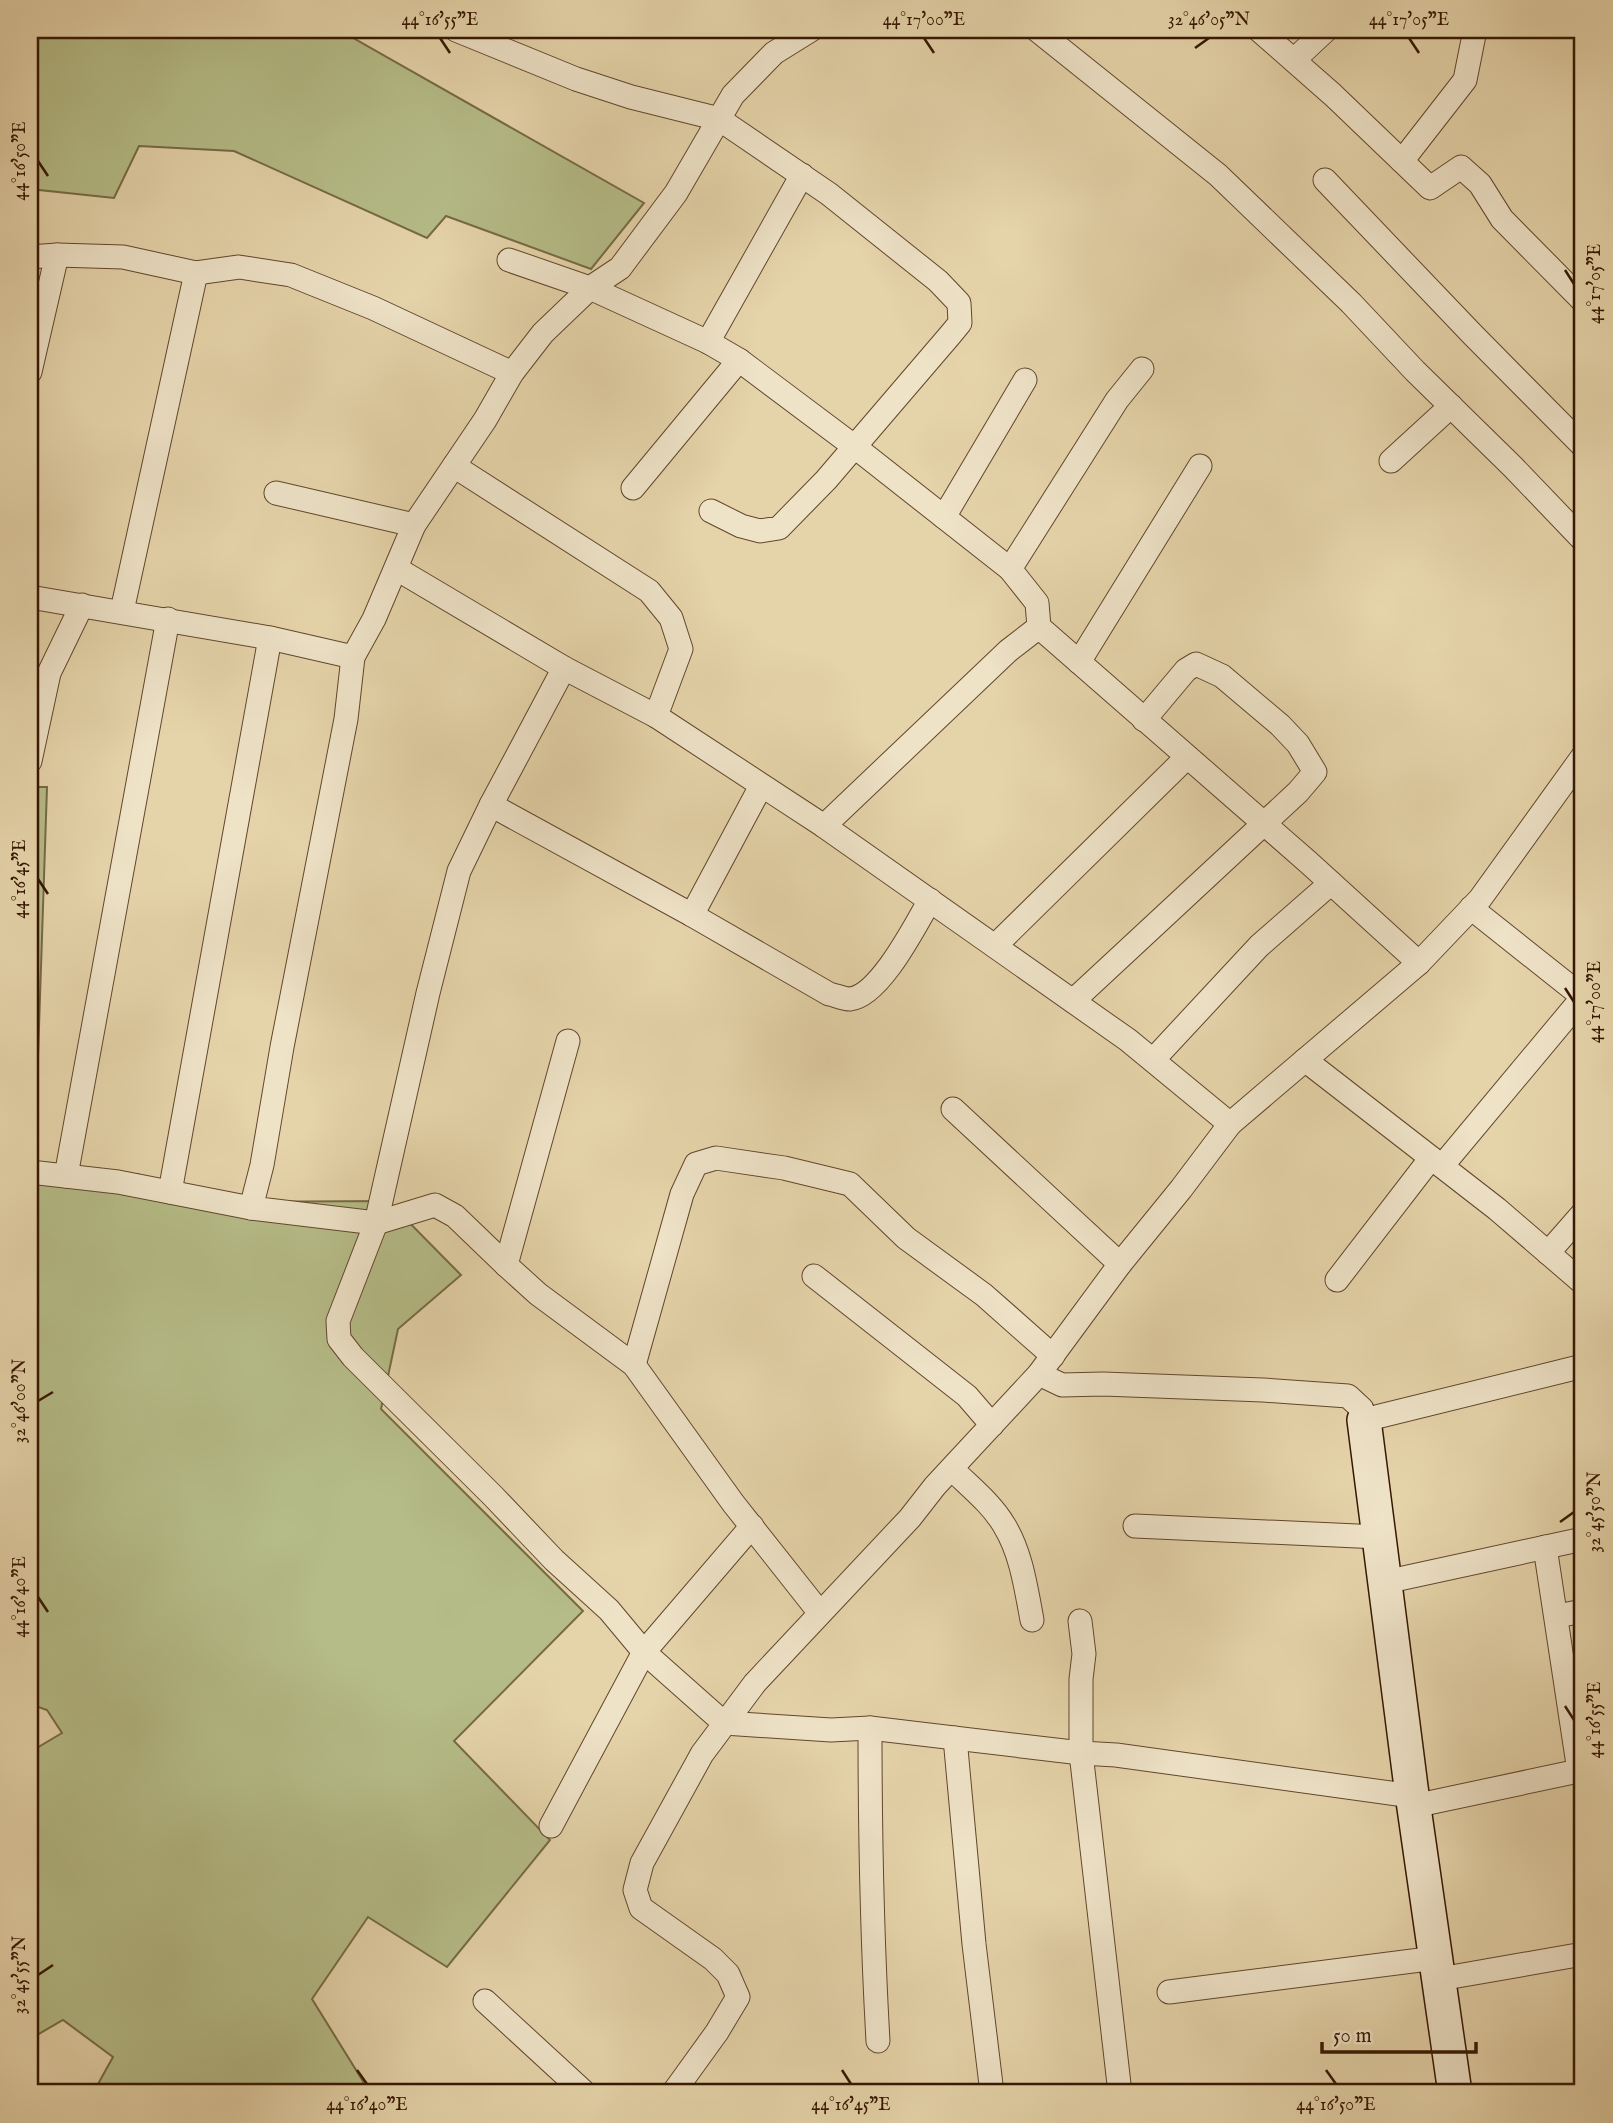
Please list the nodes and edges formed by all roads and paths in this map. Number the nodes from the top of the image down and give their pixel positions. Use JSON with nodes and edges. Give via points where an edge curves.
{"nodes":[{"id":1,"x":456,"y":30,"type":"edge"},
{"id":2,"x":811,"y":30,"type":"edge"},
{"id":3,"x":1037,"y":30,"type":"edge"},
{"id":4,"x":1259,"y":30,"type":"edge"},
{"id":5,"x":1326,"y":30,"type":"edge"},
{"id":6,"x":1475,"y":30,"type":"edge"},
{"id":7,"x":1294,"y":60,"type":"junction"},
{"id":8,"x":719,"y":119,"type":"junction"},
{"id":9,"x":1402,"y":161,"type":"junction"},
{"id":10,"x":802,"y":175,"type":"junction"},
{"id":11,"x":1325,"y":180,"type":"dead end"},
{"id":12,"x":57,"y":255,"type":"junction"},
{"id":13,"x":30,"y":257,"type":"edge"},
{"id":14,"x":509,"y":260,"type":"dead end"},
{"id":15,"x":196,"y":273,"type":"junction"},
{"id":16,"x":590,"y":288,"type":"junction"},
{"id":17,"x":1583,"y":300,"type":"edge"},
{"id":18,"x":708,"y":342,"type":"junction"},
{"id":19,"x":739,"y":360,"type":"junction"},
{"id":20,"x":1142,"y":369,"type":"dead end"},
{"id":21,"x":30,"y":372,"type":"edge"},
{"id":22,"x":512,"y":373,"type":"junction"},
{"id":23,"x":1025,"y":380,"type":"dead end"},
{"id":24,"x":1451,"y":406,"type":"junction"},
{"id":25,"x":1583,"y":446,"type":"edge"},
{"id":26,"x":855,"y":447,"type":"junction"},
{"id":27,"x":1391,"y":461,"type":"dead end"},
{"id":28,"x":454,"y":466,"type":"junction"},
{"id":29,"x":1200,"y":466,"type":"dead end"},
{"id":30,"x":633,"y":488,"type":"dead end"},
{"id":31,"x":276,"y":493,"type":"dead end"},
{"id":32,"x":711,"y":511,"type":"dead end"},
{"id":33,"x":944,"y":517,"type":"junction"},
{"id":34,"x":414,"y":525,"type":"junction"},
{"id":35,"x":1583,"y":540,"type":"edge"},
{"id":36,"x":397,"y":569,"type":"junction"},
{"id":37,"x":1010,"y":569,"type":"junction"},
{"id":38,"x":30,"y":597,"type":"edge"},
{"id":39,"x":82,"y":605,"type":"junction"},
{"id":40,"x":122,"y":611,"type":"junction"},
{"id":41,"x":169,"y":619,"type":"junction"},
{"id":42,"x":1039,"y":626,"type":"junction"},
{"id":43,"x":270,"y":638,"type":"junction"},
{"id":44,"x":353,"y":657,"type":"junction"},
{"id":45,"x":1079,"y":662,"type":"junction"},
{"id":46,"x":564,"y":668,"type":"junction"},
{"id":47,"x":656,"y":716,"type":"junction"},
{"id":48,"x":1144,"y":720,"type":"junction"},
{"id":49,"x":1583,"y":756,"type":"edge"},
{"id":50,"x":1187,"y":757,"type":"junction"},
{"id":51,"x":30,"y":761,"type":"edge"},
{"id":52,"x":761,"y":786,"type":"junction"},
{"id":53,"x":491,"y":806,"type":"junction"},
{"id":54,"x":1264,"y":823,"type":"junction"},
{"id":55,"x":824,"y":826,"type":"junction"},
{"id":56,"x":1331,"y":883,"type":"junction"},
{"id":57,"x":930,"y":900,"type":"junction"},
{"id":58,"x":1471,"y":908,"type":"junction"},
{"id":59,"x":692,"y":915,"type":"junction"},
{"id":60,"x":995,"y":946,"type":"junction"},
{"id":61,"x":1419,"y":963,"type":"junction"},
{"id":62,"x":1583,"y":997,"type":"edge"},
{"id":63,"x":1073,"y":1001,"type":"junction"},
{"id":64,"x":568,"y":1041,"type":"dead end"},
{"id":65,"x":1153,"y":1060,"type":"junction"},
{"id":66,"x":1305,"y":1060,"type":"junction"},
{"id":67,"x":953,"y":1108,"type":"dead end"},
{"id":68,"x":1230,"y":1124,"type":"junction"},
{"id":69,"x":1437,"y":1163,"type":"junction"},
{"id":70,"x":30,"y":1172,"type":"edge"},
{"id":71,"x":66,"y":1176,"type":"junction"},
{"id":72,"x":170,"y":1192,"type":"junction"},
{"id":73,"x":251,"y":1208,"type":"junction"},
{"id":74,"x":1583,"y":1213,"type":"edge"},
{"id":75,"x":376,"y":1223,"type":"junction"},
{"id":76,"x":1548,"y":1253,"type":"junction"},
{"id":77,"x":1120,"y":1264,"type":"junction"},
{"id":78,"x":506,"y":1265,"type":"junction"},
{"id":79,"x":814,"y":1276,"type":"dead end"},
{"id":80,"x":1337,"y":1280,"type":"dead end"},
{"id":81,"x":1583,"y":1283,"type":"edge"},
{"id":82,"x":1053,"y":1356,"type":"junction"},
{"id":83,"x":634,"y":1365,"type":"junction"},
{"id":84,"x":1583,"y":1366,"type":"edge"},
{"id":85,"x":1039,"y":1374,"type":"junction"},
{"id":86,"x":1364,"y":1420,"type":"junction"},
{"id":87,"x":992,"y":1425,"type":"junction"},
{"id":88,"x":951,"y":1468,"type":"junction"},
{"id":89,"x":752,"y":1526,"type":"junction"},
{"id":90,"x":1135,"y":1526,"type":"dead end"},
{"id":91,"x":1379,"y":1537,"type":"junction"},
{"id":92,"x":1583,"y":1539,"type":"edge"},
{"id":93,"x":1545,"y":1547,"type":"junction"},
{"id":94,"x":1385,"y":1582,"type":"junction"},
{"id":95,"x":1583,"y":1611,"type":"edge"},
{"id":96,"x":820,"y":1613,"type":"junction"},
{"id":97,"x":1557,"y":1616,"type":"junction"},
{"id":98,"x":1032,"y":1620,"type":"dead end"},
{"id":99,"x":1080,"y":1621,"type":"dead end"},
{"id":100,"x":644,"y":1652,"type":"junction"},
{"id":101,"x":724,"y":1723,"type":"junction"},
{"id":102,"x":870,"y":1728,"type":"junction"},
{"id":103,"x":955,"y":1738,"type":"junction"},
{"id":104,"x":1080,"y":1753,"type":"junction"},
{"id":105,"x":1581,"y":1771,"type":"edge"},
{"id":106,"x":1413,"y":1801,"type":"junction"},
{"id":107,"x":551,"y":1826,"type":"dead end"},
{"id":108,"x":1583,"y":1954,"type":"edge"},
{"id":109,"x":1438,"y":1968,"type":"junction"},
{"id":110,"x":1169,"y":1992,"type":"dead end"},
{"id":111,"x":485,"y":2001,"type":"dead end"},
{"id":112,"x":878,"y":2041,"type":"dead end"},
{"id":113,"x":584,"y":2093,"type":"edge"},
{"id":114,"x":673,"y":2093,"type":"edge"},
{"id":115,"x":992,"y":2093,"type":"edge"},
{"id":116,"x":1119,"y":2093,"type":"edge"},
{"id":117,"x":1455,"y":2093,"type":"edge"}],
"edges":[{"from":1,"to":8,"type":"street","via":[[576,79]]},
{"from":2,"to":8,"type":"street","via":[[774,52],[733,95]]},
{"from":3,"to":24,"type":"street","via":[[1218,175]]},
{"from":4,"to":7,"type":"street"},
{"from":5,"to":7,"type":"street"},
{"from":6,"to":9,"type":"street","via":[[1465,80]]},
{"from":7,"to":9,"type":"street"},
{"from":8,"to":10,"type":"street"},
{"from":8,"to":16,"type":"street","via":[[676,193],[620,268]]},
{"from":9,"to":17,"type":"street","via":[[1430,188],[1461,166],[1480,184],[1502,219]]},
{"from":10,"to":18,"type":"street"},
{"from":10,"to":26,"type":"street","via":[[938,281],[958,303],[960,323]]},
{"from":11,"to":25,"type":"street"},
{"from":12,"to":13,"type":"street"},
{"from":12,"to":15,"type":"street","via":[[122,257]]},
{"from":12,"to":21,"type":"street"},
{"from":14,"to":16,"type":"street"},
{"from":15,"to":22,"type":"street","via":[[239,267],[291,275]]},
{"from":15,"to":40,"type":"street"},
{"from":16,"to":18,"type":"street"},
{"from":16,"to":22,"type":"street","via":[[543,332]]},
{"from":18,"to":19,"type":"street"},
{"from":19,"to":26,"type":"street"},
{"from":19,"to":30,"type":"street"},
{"from":20,"to":37,"type":"street","via":[[1117,400]]},
{"from":22,"to":28,"type":"street"},
{"from":23,"to":33,"type":"street"},
{"from":24,"to":27,"type":"street"},
{"from":24,"to":35,"type":"street"},
{"from":26,"to":32,"type":"street","via":[[779,528],[760,531]]},
{"from":26,"to":33,"type":"street"},
{"from":28,"to":34,"type":"street"},
{"from":28,"to":47,"type":"street","via":[[649,591],[671,618],[681,649]]},
{"from":29,"to":45,"type":"street"},
{"from":31,"to":34,"type":"street"},
{"from":33,"to":37,"type":"street"},
{"from":34,"to":36,"type":"street"},
{"from":36,"to":44,"type":"street"},
{"from":36,"to":46,"type":"street"},
{"from":37,"to":42,"type":"street","via":[[1037,603]]},
{"from":38,"to":39,"type":"street"},
{"from":39,"to":40,"type":"street"},
{"from":39,"to":51,"type":"street","via":[[49,673]]},
{"from":40,"to":41,"type":"street"},
{"from":41,"to":43,"type":"street"},
{"from":41,"to":71,"type":"street"},
{"from":42,"to":45,"type":"street"},
{"from":42,"to":55,"type":"street"},
{"from":43,"to":44,"type":"street"},
{"from":43,"to":72,"type":"street"},
{"from":44,"to":73,"type":"street","via":[[332,795]]},
{"from":45,"to":48,"type":"street"},
{"from":46,"to":47,"type":"street"},
{"from":46,"to":53,"type":"street"},
{"from":47,"to":52,"type":"street"},
{"from":48,"to":50,"type":"street"},
{"from":48,"to":54,"type":"street","via":[[1196,664],[1222,676],[1280,725],[1315,772]]},
{"from":49,"to":58,"type":"street"},
{"from":50,"to":54,"type":"street"},
{"from":50,"to":60,"type":"street"},
{"from":52,"to":55,"type":"street"},
{"from":52,"to":59,"type":"street"},
{"from":53,"to":59,"type":"street"},
{"from":53,"to":75,"type":"street","via":[[459,871]]},
{"from":54,"to":56,"type":"street"},
{"from":54,"to":63,"type":"street"},
{"from":55,"to":57,"type":"street"},
{"from":56,"to":61,"type":"street"},
{"from":56,"to":65,"type":"street","via":[[1259,946]]},
{"from":57,"to":59,"type":"street","via":[[899,955],[870,990],[850,999],[829,994]]},
{"from":57,"to":60,"type":"street"},
{"from":58,"to":61,"type":"street"},
{"from":58,"to":62,"type":"street"},
{"from":60,"to":63,"type":"street"},
{"from":61,"to":66,"type":"street"},
{"from":62,"to":69,"type":"street"},
{"from":63,"to":65,"type":"street"},
{"from":64,"to":78,"type":"street"},
{"from":65,"to":68,"type":"street"},
{"from":66,"to":68,"type":"street"},
{"from":66,"to":69,"type":"street"},
{"from":67,"to":77,"type":"street"},
{"from":68,"to":77,"type":"street"},
{"from":69,"to":76,"type":"street"},
{"from":69,"to":80,"type":"street"},
{"from":70,"to":71,"type":"street"},
{"from":71,"to":72,"type":"street"},
{"from":72,"to":73,"type":"street"},
{"from":73,"to":75,"type":"street"},
{"from":74,"to":76,"type":"street"},
{"from":75,"to":78,"type":"street","via":[[435,1205],[455,1216]]},
{"from":75,"to":100,"type":"street","via":[[338,1321],[339,1339],[554,1560],[609,1610]]},
{"from":76,"to":81,"type":"street"},
{"from":77,"to":82,"type":"street"},
{"from":78,"to":83,"type":"street"},
{"from":79,"to":87,"type":"street","via":[[967,1396]]},
{"from":82,"to":83,"type":"street","via":[[984,1295],[906,1238],[850,1184],[716,1158],[696,1164],[682,1195]]},
{"from":82,"to":85,"type":"street"},
{"from":83,"to":89,"type":"street"},
{"from":84,"to":86,"type":"street"},
{"from":85,"to":86,"type":"street","via":[[1062,1385],[1348,1396],[1362,1409]]},
{"from":85,"to":87,"type":"street"},
{"from":86,"to":91,"type":"street"},
{"from":87,"to":88,"type":"street"},
{"from":88,"to":96,"type":"street"},
{"from":88,"to":98,"type":"street","via":[[1003,1522],[1012,1539]]},
{"from":89,"to":96,"type":"street"},
{"from":89,"to":100,"type":"street"},
{"from":90,"to":91,"type":"street"},
{"from":91,"to":94,"type":"street"},
{"from":92,"to":93,"type":"street"},
{"from":93,"to":94,"type":"street"},
{"from":93,"to":97,"type":"street"},
{"from":94,"to":106,"type":"street"},
{"from":95,"to":97,"type":"street"},
{"from":96,"to":101,"type":"street"},
{"from":97,"to":105,"type":"street"},
{"from":99,"to":104,"type":"street","via":[[1084,1654]]},
{"from":100,"to":101,"type":"street"},
{"from":100,"to":107,"type":"street"},
{"from":101,"to":102,"type":"street"},
{"from":101,"to":114,"type":"street","via":[[642,1863],[635,1890],[641,1908],[728,1974],[738,1997]]},
{"from":102,"to":103,"type":"street"},
{"from":102,"to":112,"type":"street"},
{"from":103,"to":104,"type":"street"},
{"from":103,"to":115,"type":"street"},
{"from":104,"to":106,"type":"street"},
{"from":104,"to":116,"type":"street"},
{"from":105,"to":106,"type":"street"},
{"from":106,"to":109,"type":"street"},
{"from":108,"to":109,"type":"street"},
{"from":109,"to":110,"type":"street"},
{"from":109,"to":117,"type":"street"},
{"from":111,"to":113,"type":"street"}]}
